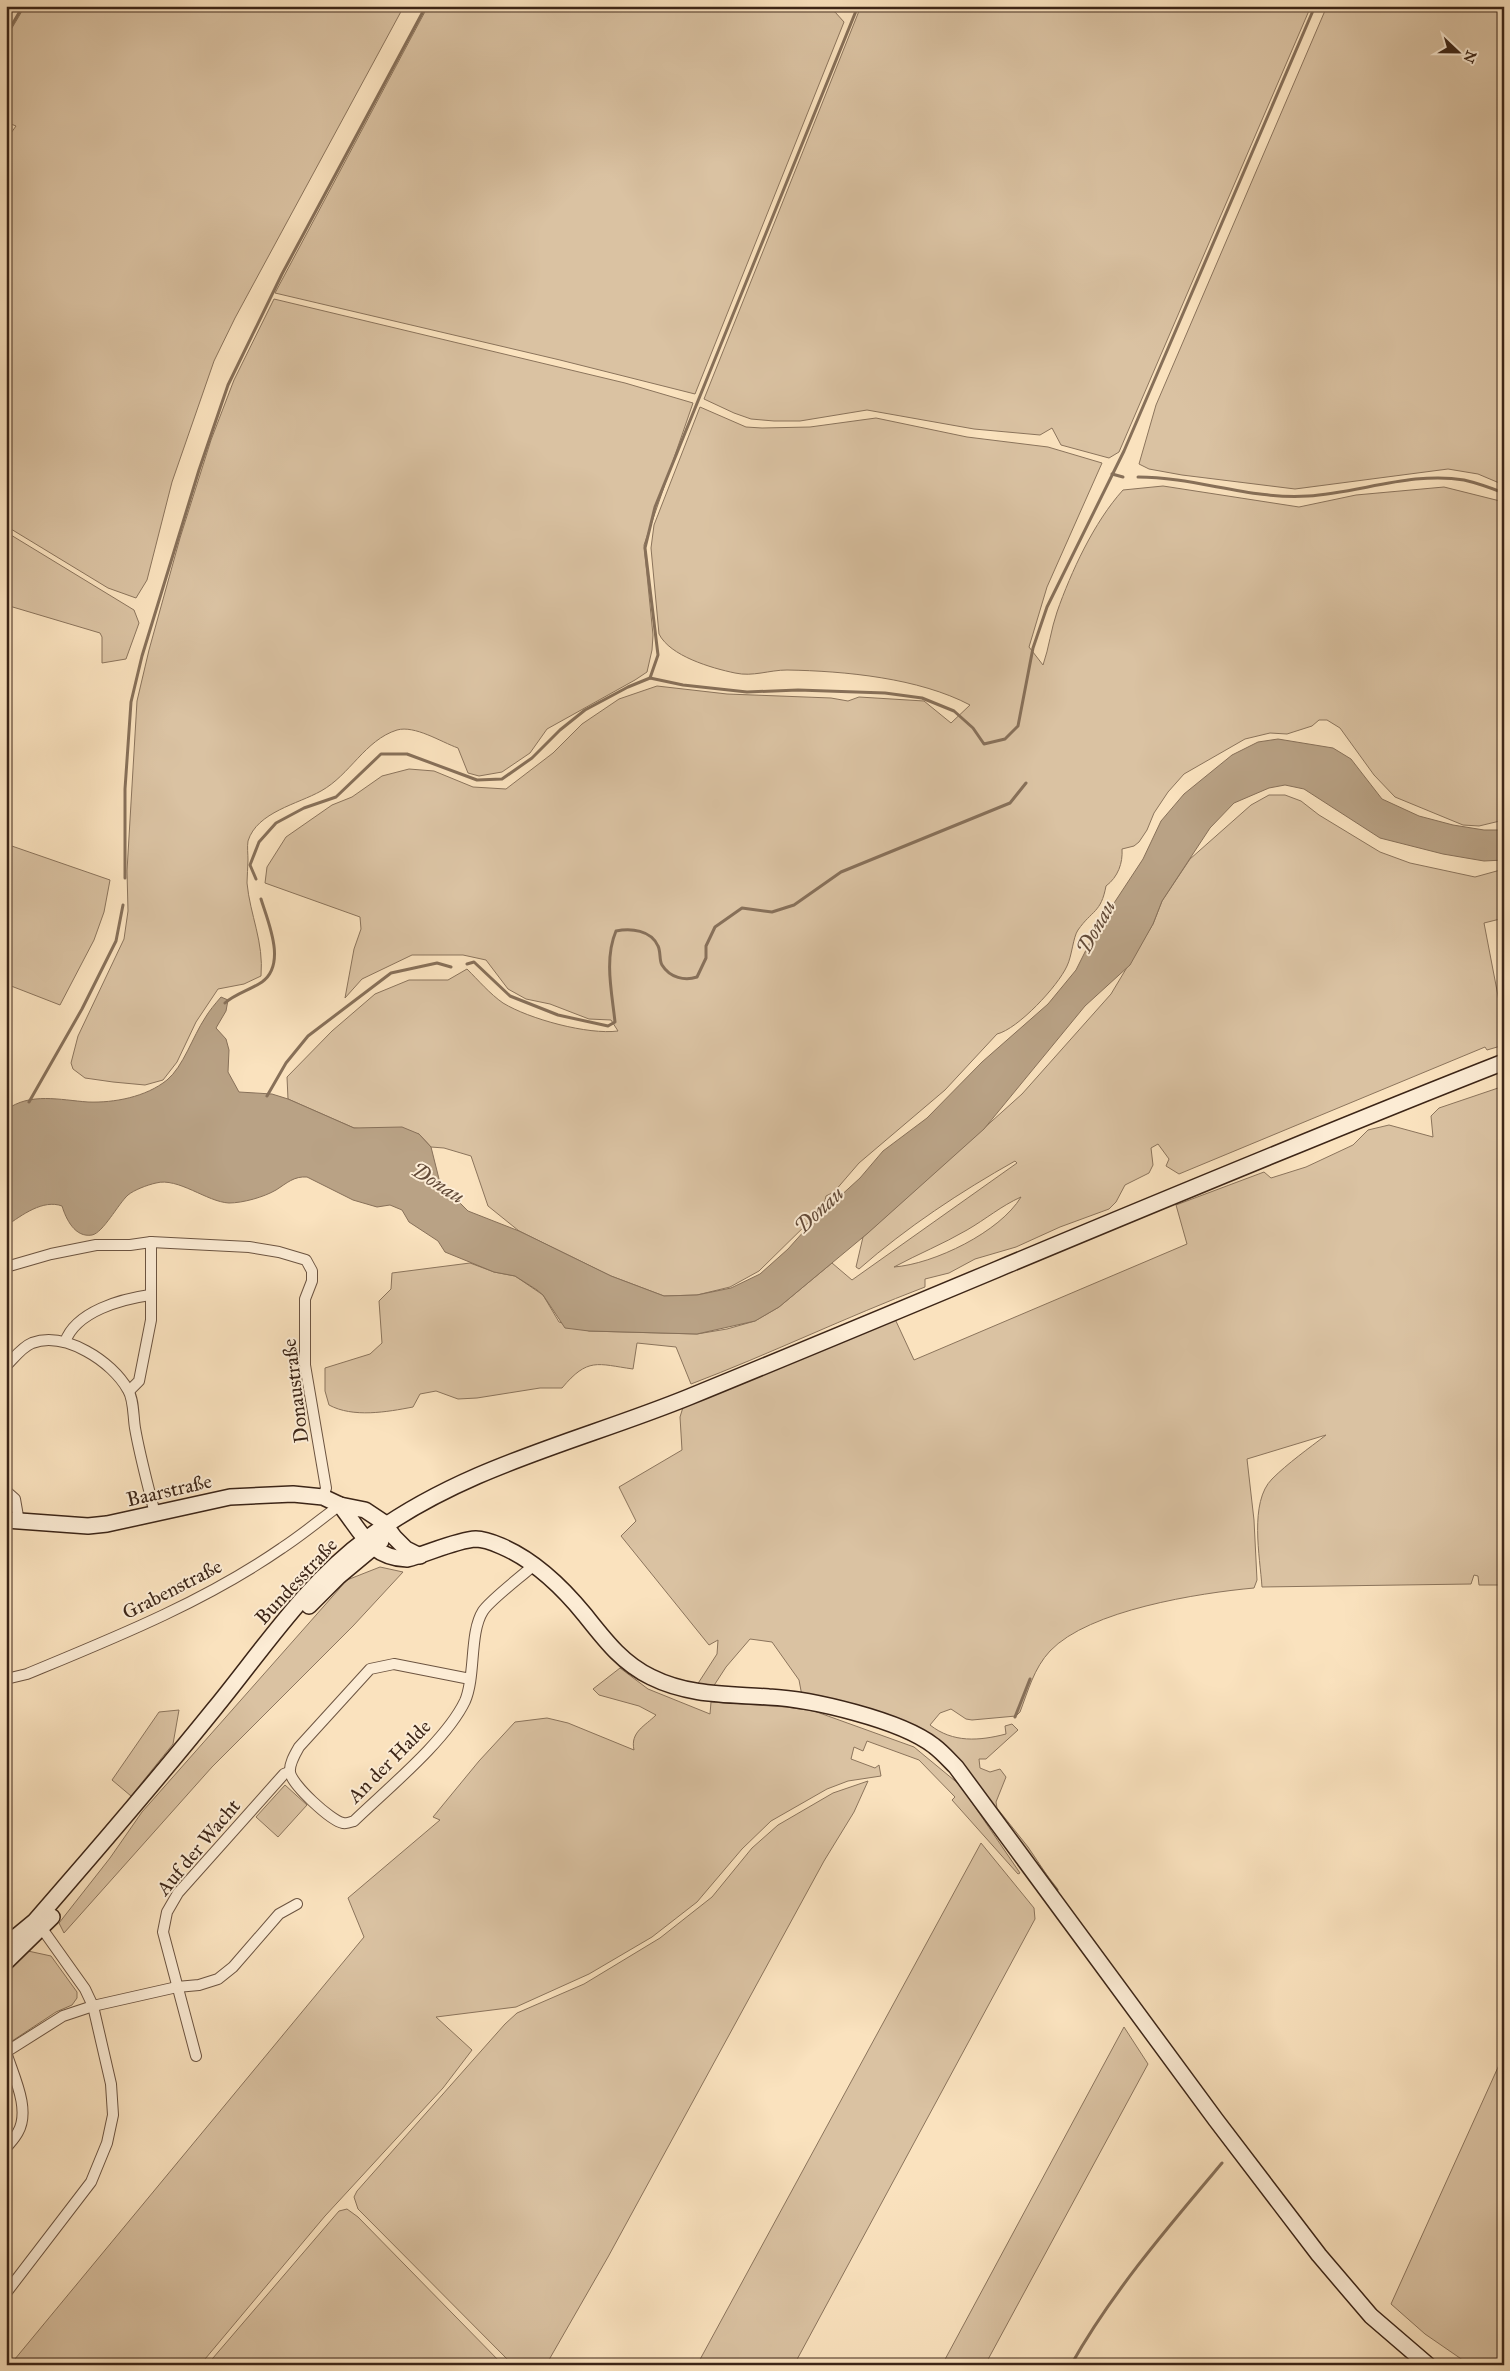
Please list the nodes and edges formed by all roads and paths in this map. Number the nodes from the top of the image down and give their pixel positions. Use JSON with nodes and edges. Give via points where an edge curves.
{"nodes":[{"id":1,"x":1504,"y":1062,"type":"edge"},
{"id":2,"x":151,"y":1242,"type":"junction"},
{"id":3,"x":6,"y":1267,"type":"edge"},
{"id":4,"x":150,"y":1295,"type":"junction"},
{"id":5,"x":65,"y":1342,"type":"junction"},
{"id":6,"x":6,"y":1366,"type":"edge"},
{"id":7,"x":129,"y":1392,"type":"junction"},
{"id":8,"x":6,"y":1491,"type":"edge"},
{"id":9,"x":323,"y":1498,"type":"junction"},
{"id":10,"x":340,"y":1505,"type":"junction"},
{"id":11,"x":155,"y":1514,"type":"junction"},
{"id":12,"x":12,"y":1521,"type":"edge"},
{"id":13,"x":388,"y":1530,"type":"junction"},
{"id":14,"x":370,"y":1544,"type":"junction"},
{"id":15,"x":420,"y":1556,"type":"junction"},
{"id":16,"x":534,"y":1566,"type":"junction"},
{"id":17,"x":470,"y":1679,"type":"junction"},
{"id":18,"x":6,"y":1680,"type":"edge"},
{"id":19,"x":289,"y":1772,"type":"junction"},
{"id":20,"x":297,"y":1904,"type":"dead end"},
{"id":21,"x":39,"y":1924,"type":"junction"},
{"id":22,"x":6,"y":1945,"type":"edge"},
{"id":23,"x":6,"y":1962,"type":"edge"},
{"id":24,"x":178,"y":1987,"type":"junction"},
{"id":25,"x":93,"y":2006,"type":"junction"},
{"id":26,"x":6,"y":2052,"type":"edge"},
{"id":27,"x":196,"y":2056,"type":"dead end"},
{"id":28,"x":6,"y":2148,"type":"edge"},
{"id":29,"x":6,"y":2293,"type":"edge"},
{"id":30,"x":1428,"y":2365,"type":"edge"}],
"edges":[{"from":1,"to":13,"type":"street","name":"Bundesstraße","via":[[687,1397],[518,1458],[425,1500]]},
{"from":2,"to":3,"type":"street","name":"Donaustraße","via":[[96,1245]]},
{"from":2,"to":4,"type":"street"},
{"from":2,"to":9,"type":"street","name":"Donaustraße","via":[[249,1247],[306,1260],[312,1271],[312,1280],[305,1299],[305,1364],[326,1488]]},
{"from":4,"to":5,"type":"street","via":[[100,1308],[76,1326]]},
{"from":4,"to":7,"type":"street","via":[[151,1320],[139,1381]]},
{"from":5,"to":6,"type":"street","via":[[50,1339],[31,1344]]},
{"from":5,"to":7,"type":"street","via":[[111,1366]]},
{"from":7,"to":11,"type":"street"},
{"from":8,"to":12,"type":"street","via":[[15,1499],[19,1511]]},
{"from":9,"to":10,"type":"street","name":"Baarstraße"},
{"from":9,"to":11,"type":"street","name":"Baarstraße","via":[[293,1494],[230,1497]]},
{"from":10,"to":13,"type":"street","name":"Baarstraße","via":[[375,1515]]},
{"from":10,"to":14,"type":"street"},
{"from":10,"to":18,"type":"street","name":"Grabenstraße","via":[[282,1549],[230,1580],[155,1619]]},
{"from":11,"to":12,"type":"street","name":"Baarstraße","via":[[88,1526]]},
{"from":13,"to":14,"type":"street","name":"Bundesstraße"},
{"from":13,"to":15,"type":"street","name":"Baarstraße","via":[[406,1549]]},
{"from":14,"to":15,"type":"street","via":[[383,1556],[395,1559]]},
{"from":14,"to":21,"type":"street","name":"Bundesstraße","via":[[218,1705]]},
{"from":15,"to":16,"type":"street","via":[[476,1539],[514,1552]]},
{"from":16,"to":17,"type":"street","name":"An der Halde","via":[[482,1611]]},
{"from":16,"to":30,"type":"street","via":[[571,1600],[618,1655],[650,1676],[681,1690],[810,1701],[879,1720],[934,1746],[956,1767],[1319,2255],[1371,2316]]},
{"from":17,"to":19,"type":"street","via":[[394,1664],[370,1669],[299,1747]]},
{"from":17,"to":19,"type":"street","name":"An der Halde","via":[[465,1700],[445,1732],[354,1821],[344,1823],[335,1819],[295,1786]]},
{"from":19,"to":24,"type":"street","name":"Auf der Wacht","via":[[178,1893],[167,1912],[163,1932]]},
{"from":20,"to":24,"type":"street","via":[[279,1914],[233,1967],[218,1979]]},
{"from":21,"to":22,"type":"street","name":"Bundesstraße"},
{"from":21,"to":23,"type":"street","name":"Bundesstraße"},
{"from":21,"to":25,"type":"street","via":[[85,1989]]},
{"from":24,"to":25,"type":"street"},
{"from":24,"to":27,"type":"street","name":"Auf der Wacht"},
{"from":25,"to":26,"type":"street","via":[[63,2016]]},
{"from":25,"to":29,"type":"street","via":[[111,2084],[112,2115],[107,2143],[91,2182]]},
{"from":26,"to":28,"type":"street","via":[[22,2103],[23,2118],[19,2132]]}]}
